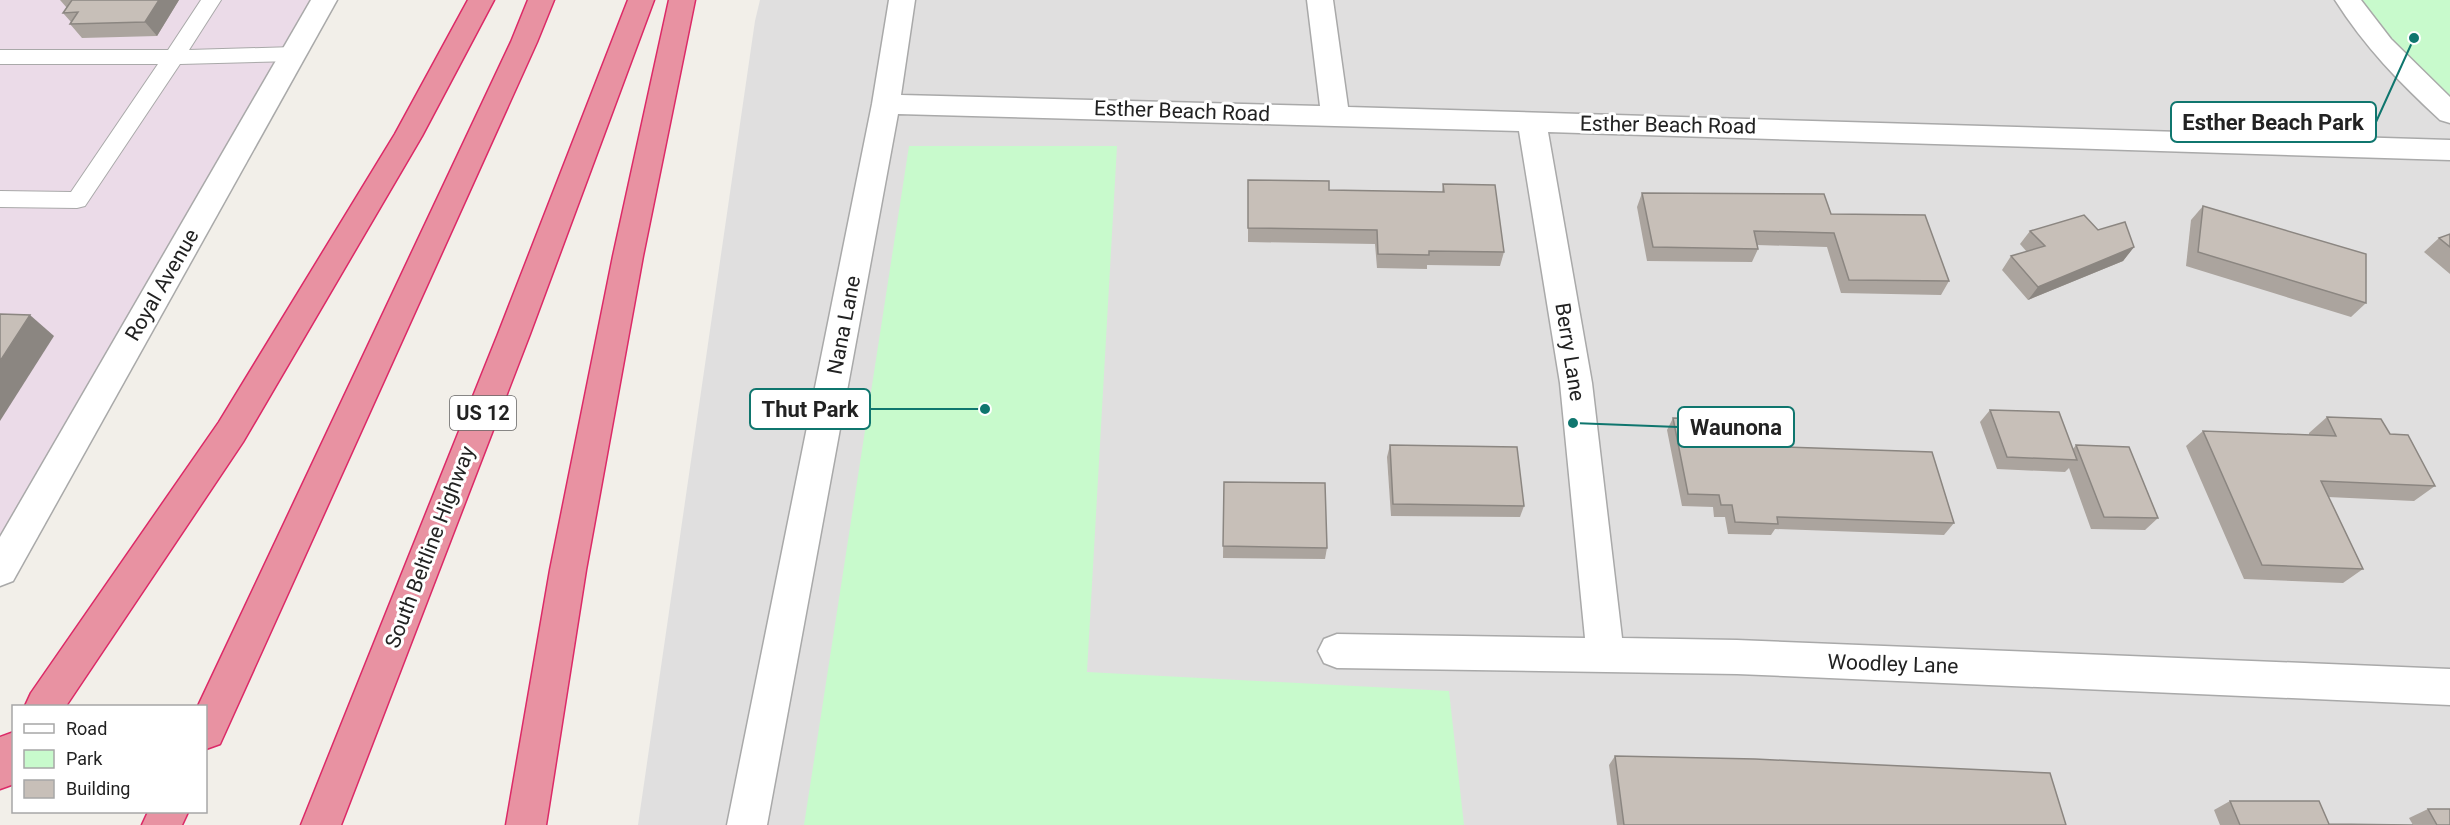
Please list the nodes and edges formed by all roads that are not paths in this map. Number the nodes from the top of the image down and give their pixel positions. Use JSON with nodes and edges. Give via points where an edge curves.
{"nodes":[{"id":1,"x":211,"y":0,"type":"edge"},
{"id":2,"x":324,"y":0,"type":"edge"},
{"id":3,"x":481,"y":0,"type":"edge"},
{"id":4,"x":541,"y":0,"type":"edge"},
{"id":5,"x":640,"y":0,"type":"edge"},
{"id":6,"x":682,"y":0,"type":"edge"},
{"id":7,"x":902,"y":0,"type":"edge"},
{"id":8,"x":1320,"y":0,"type":"edge"},
{"id":9,"x":2348,"y":0,"type":"edge"},
{"id":10,"x":294,"y":54,"type":"junction"},
{"id":11,"x":0,"y":57,"type":"edge"},
{"id":12,"x":174,"y":57,"type":"junction"},
{"id":13,"x":886,"y":104,"type":"junction"},
{"id":14,"x":2450,"y":113,"type":"edge"},
{"id":15,"x":1335,"y":116,"type":"junction"},
{"id":16,"x":1532,"y":122,"type":"junction"},
{"id":17,"x":2450,"y":150,"type":"edge"},
{"id":18,"x":0,"y":199,"type":"edge"},
{"id":19,"x":0,"y":570,"type":"edge"},
{"id":20,"x":1336,"y":651,"type":"dead end"},
{"id":21,"x":1605,"y":656,"type":"junction"},
{"id":22,"x":2450,"y":687,"type":"edge"},
{"id":23,"x":45,"y":705,"type":"edge"},
{"id":24,"x":207,"y":729,"type":"edge"},
{"id":25,"x":12,"y":753,"type":"edge"},
{"id":26,"x":0,"y":770,"type":"edge"},
{"id":27,"x":321,"y":825,"type":"edge"},
{"id":28,"x":526,"y":825,"type":"edge"},
{"id":29,"x":747,"y":825,"type":"edge"}],
"edges":[{"from":1,"to":12,"type":"lane"},
{"from":2,"to":10,"type":"street","name":"Royal Avenue"},
{"from":3,"to":23,"type":"highway","via":[[408,136],[231,432]]},
{"from":4,"to":24,"type":"highway"},
{"from":5,"to":27,"type":"highway","name":"South Beltline Highway","number":"US 12"},
{"from":6,"to":28,"type":"highway","via":[[568,570]]},
{"from":7,"to":13,"type":"street","name":"Nana Lane"},
{"from":8,"to":15,"type":"street"},
{"from":9,"to":14,"type":"street","via":[[2401,66]]},
{"from":10,"to":12,"type":"lane"},
{"from":10,"to":19,"type":"street","name":"Royal Avenue"},
{"from":11,"to":12,"type":"lane"},
{"from":12,"to":18,"type":"lane","via":[[77,200]]},
{"from":13,"to":15,"type":"street","name":"Esther Beach Road"},
{"from":13,"to":29,"type":"street","name":"Nana Lane"},
{"from":15,"to":16,"type":"street","name":"Esther Beach Road"},
{"from":16,"to":17,"type":"street","name":"Esther Beach Road"},
{"from":16,"to":21,"type":"street","name":"Berry Lane","via":[[1576,383]]},
{"from":20,"to":21,"type":"street","name":"Woodley Lane"},
{"from":21,"to":22,"type":"street","name":"Woodley Lane","via":[[1737,657]]},
{"from":25,"to":26,"type":"highway"}]}
